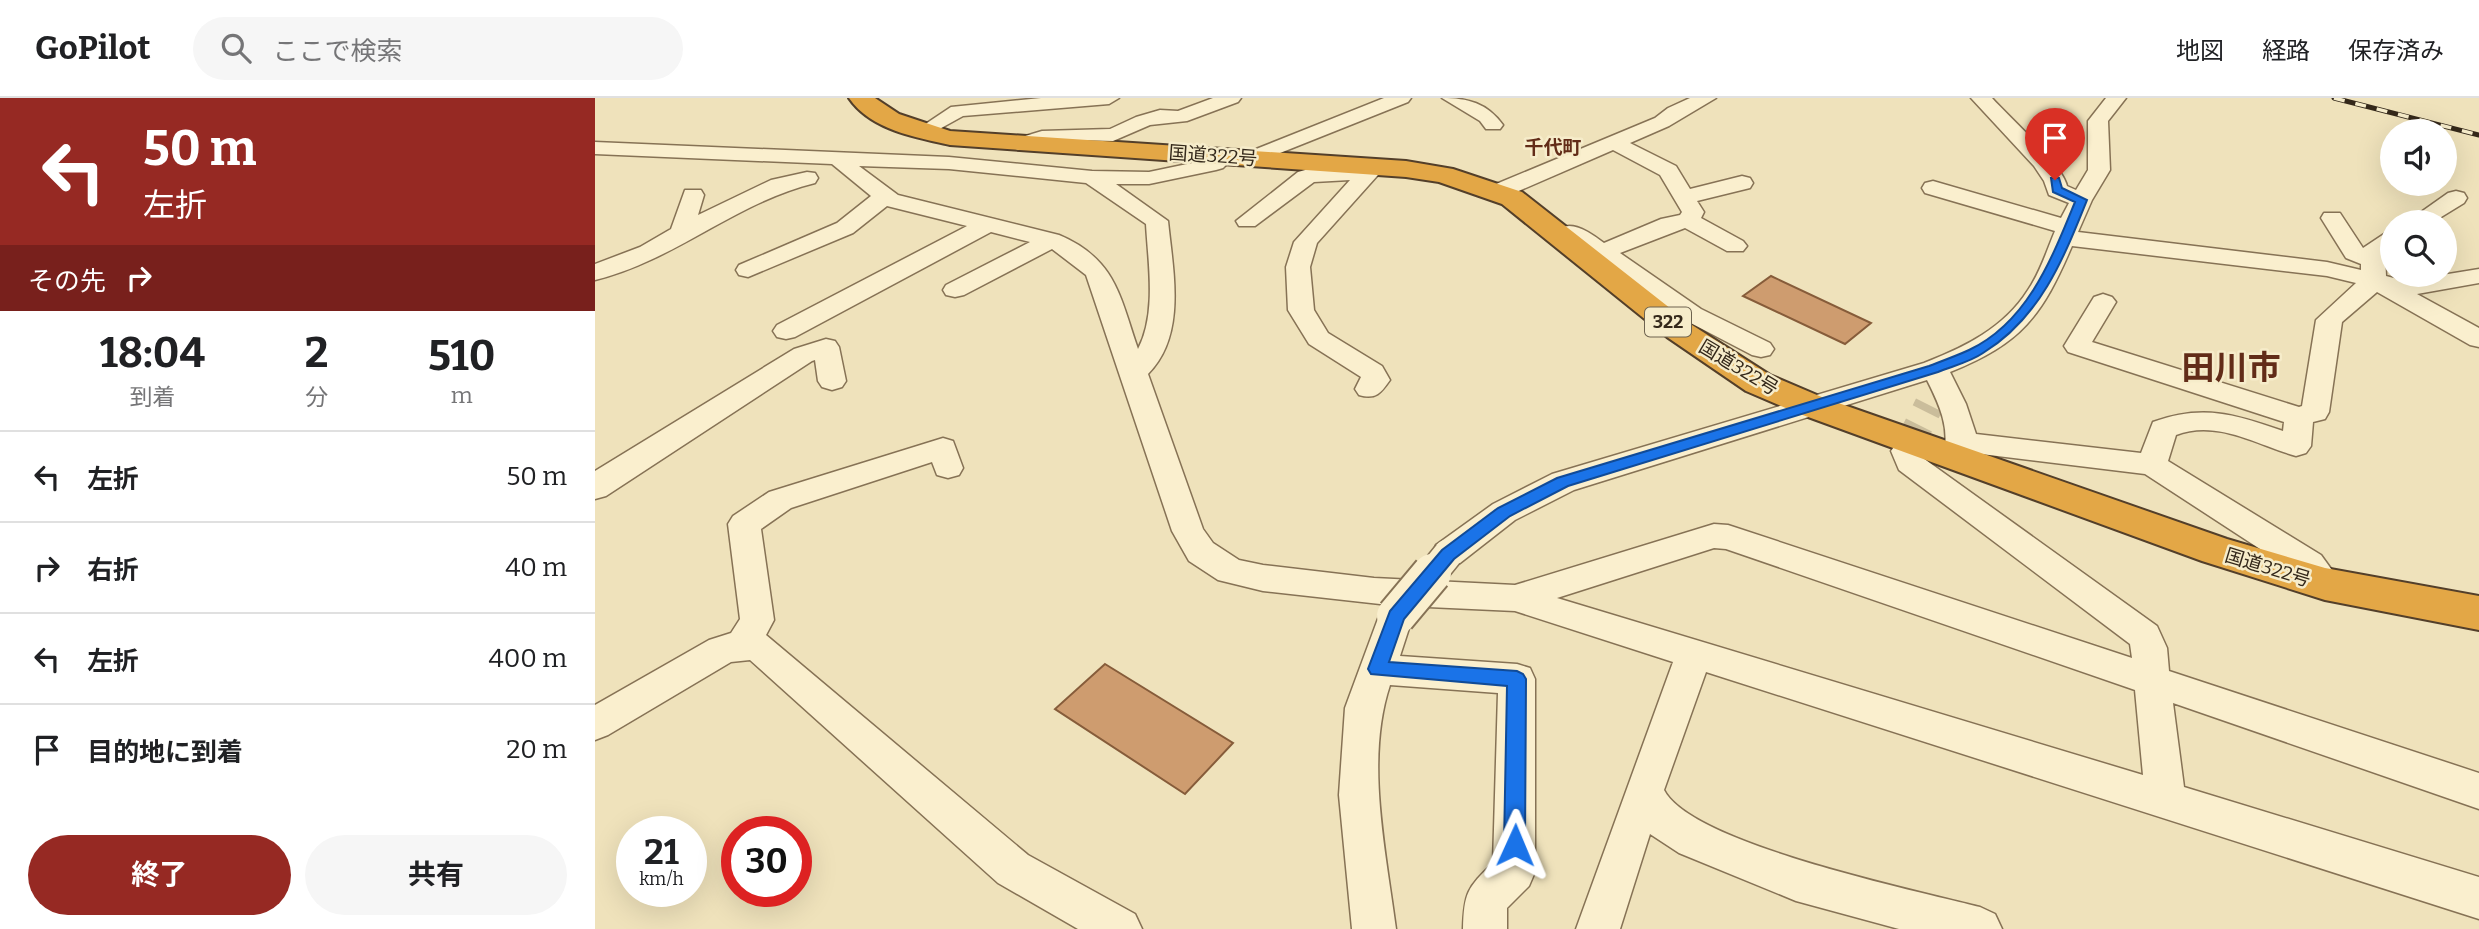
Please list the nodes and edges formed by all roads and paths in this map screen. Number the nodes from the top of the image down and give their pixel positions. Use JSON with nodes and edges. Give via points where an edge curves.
{"nodes":[{"id":1,"x":861,"y":98,"type":"edge"},
{"id":2,"x":1109,"y":98,"type":"edge"},
{"id":3,"x":1231,"y":98,"type":"edge"},
{"id":4,"x":1380,"y":98,"type":"edge"},
{"id":5,"x":1401,"y":98,"type":"edge"},
{"id":6,"x":1452,"y":98,"type":"edge"},
{"id":7,"x":1706,"y":98,"type":"edge"},
{"id":8,"x":1981,"y":98,"type":"edge"},
{"id":9,"x":2116,"y":98,"type":"edge"},
{"id":10,"x":1000,"y":103,"type":"edge"},
{"id":11,"x":957,"y":105,"type":"edge"},
{"id":12,"x":1493,"y":125,"type":"dead end"},
{"id":13,"x":927,"y":132,"type":"junction"},
{"id":14,"x":1612,"y":142,"type":"junction"},
{"id":15,"x":1009,"y":143,"type":"junction"},
{"id":16,"x":595,"y":148,"type":"edge"},
{"id":17,"x":1247,"y":154,"type":"junction"},
{"id":18,"x":881,"y":156,"type":"junction"},
{"id":19,"x":834,"y":160,"type":"junction"},
{"id":20,"x":1216,"y":164,"type":"dead end"},
{"id":21,"x":1371,"y":170,"type":"junction"},
{"id":22,"x":1091,"y":177,"type":"junction"},
{"id":23,"x":1741,"y":183,"type":"dead end"},
{"id":24,"x":1933,"y":188,"type":"dead end"},
{"id":25,"x":1497,"y":192,"type":"junction"},
{"id":26,"x":693,"y":195,"type":"dead end"},
{"id":27,"x":885,"y":196,"type":"junction"},
{"id":28,"x":2456,"y":198,"type":"dead end"},
{"id":29,"x":1685,"y":209,"type":"junction"},
{"id":30,"x":2438,"y":210,"type":"edge"},
{"id":31,"x":2332,"y":218,"type":"dead end"},
{"id":32,"x":1247,"y":221,"type":"dead end"},
{"id":33,"x":2073,"y":221,"type":"junction"},
{"id":34,"x":987,"y":225,"type":"junction"},
{"id":35,"x":682,"y":233,"type":"junction"},
{"id":36,"x":1563,"y":236,"type":"junction"},
{"id":37,"x":1051,"y":240,"type":"junction"},
{"id":38,"x":1735,"y":246,"type":"dead end"},
{"id":39,"x":2380,"y":247,"type":"edge"},
{"id":40,"x":1602,"y":252,"type":"junction"},
{"id":41,"x":2327,"y":259,"type":"dead end"},
{"id":42,"x":748,"y":270,"type":"dead end"},
{"id":43,"x":2373,"y":271,"type":"junction"},
{"id":44,"x":595,"y":273,"type":"edge"},
{"id":45,"x":2479,"y":276,"type":"edge"},
{"id":46,"x":955,"y":290,"type":"dead end"},
{"id":47,"x":2103,"y":302,"type":"dead end"},
{"id":48,"x":2479,"y":339,"type":"edge"},
{"id":49,"x":826,"y":347,"type":"junction"},
{"id":50,"x":1761,"y":349,"type":"dead end"},
{"id":51,"x":1133,"y":373,"type":"junction"},
{"id":52,"x":832,"y":381,"type":"dead end"},
{"id":53,"x":1936,"y":388,"type":"junction"},
{"id":54,"x":1369,"y":389,"type":"dead end"},
{"id":55,"x":1812,"y":406,"type":"junction"},
{"id":56,"x":668,"y":416,"type":"dead end"},
{"id":57,"x":2299,"y":417,"type":"junction"},
{"id":58,"x":1959,"y":450,"type":"junction"},
{"id":59,"x":1906,"y":451,"type":"dead end"},
{"id":60,"x":595,"y":465,"type":"edge"},
{"id":61,"x":2152,"y":465,"type":"junction"},
{"id":62,"x":948,"y":468,"type":"dead end"},
{"id":63,"x":595,"y":488,"type":"edge"},
{"id":64,"x":2325,"y":584,"type":"junction"},
{"id":65,"x":1515,"y":598,"type":"junction"},
{"id":66,"x":2479,"y":613,"type":"edge"},
{"id":67,"x":743,"y":645,"type":"junction"},
{"id":68,"x":1694,"y":654,"type":"junction"},
{"id":69,"x":1378,"y":669,"type":"junction"},
{"id":70,"x":2151,"y":679,"type":"junction"},
{"id":71,"x":595,"y":724,"type":"edge"},
{"id":72,"x":1644,"y":791,"type":"junction"},
{"id":73,"x":2479,"y":791,"type":"edge"},
{"id":74,"x":2165,"y":799,"type":"junction"},
{"id":75,"x":2479,"y":898,"type":"edge"},
{"id":76,"x":1121,"y":929,"type":"edge"},
{"id":77,"x":1374,"y":929,"type":"edge"},
{"id":78,"x":1485,"y":929,"type":"edge"},
{"id":79,"x":1598,"y":929,"type":"edge"},
{"id":80,"x":1980,"y":929,"type":"edge"}],
"edges":[{"from":1,"to":13,"type":"highway","name":"国道322号","number":"322","via":[[901,125]]},
{"from":2,"to":10,"type":"street"},
{"from":3,"to":15,"type":"street","via":[[1180,117],[1143,121],[1112,135],[1052,136]]},
{"from":4,"to":17,"type":"street"},
{"from":5,"to":17,"type":"street"},
{"from":6,"to":12,"type":"street"},
{"from":7,"to":14,"type":"street"},
{"from":8,"to":33,"type":"street","via":[[2055,180]]},
{"from":9,"to":33,"type":"street","via":[[2098,121],[2098,170]]},
{"from":10,"to":11,"type":"street"},
{"from":11,"to":13,"type":"street"},
{"from":13,"to":15,"type":"highway","name":"国道322号","number":"322"},
{"from":13,"to":18,"type":"street"},
{"from":14,"to":25,"type":"street"},
{"from":14,"to":29,"type":"street","via":[[1668,171]]},
{"from":15,"to":17,"type":"highway","name":"国道322号","number":"322"},
{"from":15,"to":18,"type":"street"},
{"from":16,"to":19,"type":"street"},
{"from":17,"to":21,"type":"highway","name":"国道322号","number":"322"},
{"from":18,"to":19,"type":"street"},
{"from":19,"to":22,"type":"street","via":[[949,163]]},
{"from":19,"to":27,"type":"street"},
{"from":19,"to":35,"type":"street","via":[[807,180],[798,178]]},
{"from":20,"to":22,"type":"street","via":[[1149,178]]},
{"from":21,"to":25,"type":"highway","name":"国道322号","number":"322","via":[[1444,175]]},
{"from":21,"to":32,"type":"street","via":[[1306,177]]},
{"from":21,"to":54,"type":"street","via":[[1306,242],[1298,267],[1301,310],[1318,338],[1372,372],[1376,380]]},
{"from":22,"to":51,"type":"street","via":[[1157,221],[1161,302],[1154,345],[1144,366]]},
{"from":23,"to":29,"type":"street"},
{"from":24,"to":33,"type":"street"},
{"from":25,"to":36,"type":"highway","name":"国道322号","number":"322"},
{"from":26,"to":35,"type":"street"},
{"from":27,"to":34,"type":"street"},
{"from":27,"to":42,"type":"street","via":[[845,228]]},
{"from":28,"to":30,"type":"street"},
{"from":29,"to":38,"type":"street"},
{"from":29,"to":40,"type":"street","via":[[1669,224]]},
{"from":31,"to":43,"type":"street","via":[[2354,253]]},
{"from":33,"to":41,"type":"street"},
{"from":33,"to":43,"type":"street","via":[[2327,269]]},
{"from":33,"to":53,"type":"street","via":[[2040,292],[2011,327]]},
{"from":34,"to":37,"type":"street"},
{"from":34,"to":49,"type":"street","via":[[786,331]]},
{"from":35,"to":44,"type":"street"},
{"from":36,"to":40,"type":"street","via":[[1574,232]]},
{"from":36,"to":55,"type":"highway","name":"国道322号","number":"322","via":[[1678,330],[1758,383]]},
{"from":37,"to":46,"type":"street"},
{"from":37,"to":51,"type":"street","via":[[1068,246],[1100,276]]},
{"from":39,"to":43,"type":"street","via":[[2373,251]]},
{"from":40,"to":50,"type":"street","via":[[1692,314]]},
{"from":43,"to":45,"type":"street","via":[[2406,288]]},
{"from":43,"to":48,"type":"street"},
{"from":43,"to":57,"type":"street","via":[[2329,320],[2315,412]]},
{"from":47,"to":57,"type":"street","via":[[2077,346]]},
{"from":49,"to":52,"type":"street"},
{"from":49,"to":63,"type":"street","via":[[803,355]]},
{"from":51,"to":65,"type":"street","via":[[1188,531],[1201,552],[1230,571],[1374,590]]},
{"from":53,"to":55,"type":"street"},
{"from":53,"to":58,"type":"street"},
{"from":55,"to":58,"type":"highway","name":"国道322号","number":"322"},
{"from":55,"to":69,"type":"street","bridge":true,"via":[[1563,482],[1504,512],[1448,554],[1396,616]]},
{"from":56,"to":60,"type":"street"},
{"from":57,"to":61,"type":"street","via":[[2296,446],[2215,420],[2195,418],[2176,423],[2163,429]]},
{"from":58,"to":61,"type":"street"},
{"from":58,"to":64,"type":"highway","name":"国道322号","number":"322","via":[[2216,551]]},
{"from":59,"to":70,"type":"street","via":[[1910,463],[2145,636]]},
{"from":61,"to":64,"type":"street","via":[[2309,564]]},
{"from":62,"to":67,"type":"street","via":[[943,448],[780,500],[744,524],[757,620]]},
{"from":64,"to":66,"type":"highway","name":"国道322号","number":"322"},
{"from":65,"to":68,"type":"street"},
{"from":65,"to":70,"type":"street","via":[[1714,536],[1728,537]]},
{"from":67,"to":71,"type":"street","via":[[722,650]]},
{"from":67,"to":76,"type":"street","via":[[759,647],[1013,869]]},
{"from":68,"to":72,"type":"street"},
{"from":68,"to":74,"type":"street"},
{"from":69,"to":77,"type":"street","via":[[1364,708],[1359,795]]},
{"from":69,"to":78,"type":"street","via":[[1517,679],[1514,872],[1485,900]]},
{"from":70,"to":73,"type":"street"},
{"from":70,"to":74,"type":"street"},
{"from":72,"to":79,"type":"street"},
{"from":72,"to":80,"type":"street","via":[[1656,816],[1694,839],[1796,881]]},
{"from":74,"to":75,"type":"street"}]}
